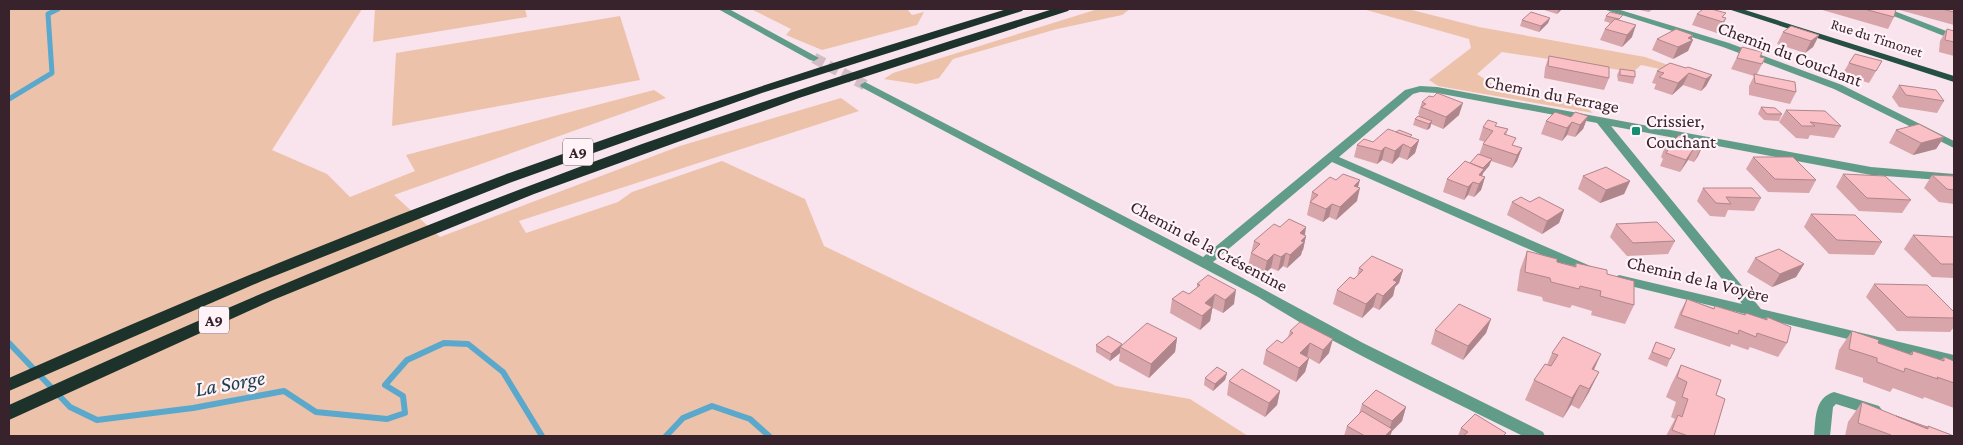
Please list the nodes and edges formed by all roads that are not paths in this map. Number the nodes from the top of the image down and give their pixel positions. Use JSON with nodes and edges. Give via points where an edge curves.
{"nodes":[{"id":1,"x":723,"y":9,"type":"edge"},
{"id":2,"x":1018,"y":9,"type":"edge"},
{"id":3,"x":1064,"y":9,"type":"edge"},
{"id":4,"x":1608,"y":9,"type":"edge"},
{"id":5,"x":1733,"y":9,"type":"edge"},
{"id":6,"x":1881,"y":9,"type":"edge"},
{"id":7,"x":1954,"y":37,"type":"edge"},
{"id":8,"x":814,"y":58,"type":"tunnel mouth"},
{"id":9,"x":1954,"y":79,"type":"edge"},
{"id":10,"x":865,"y":85,"type":"tunnel mouth"},
{"id":11,"x":1602,"y":121,"type":"junction"},
{"id":12,"x":1954,"y":145,"type":"edge"},
{"id":13,"x":1332,"y":158,"type":"junction"},
{"id":14,"x":1954,"y":178,"type":"edge"},
{"id":15,"x":1203,"y":264,"type":"junction"},
{"id":16,"x":1756,"y":312,"type":"junction"},
{"id":17,"x":1954,"y":360,"type":"edge"},
{"id":18,"x":9,"y":385,"type":"edge"},
{"id":19,"x":9,"y":413,"type":"edge"},
{"id":20,"x":1892,"y":417,"type":"edge"},
{"id":21,"x":1537,"y":436,"type":"edge"},
{"id":22,"x":1822,"y":436,"type":"edge"}],
"edges":[{"from":1,"to":8,"type":"street"},
{"from":2,"to":18,"type":"highway","number":"A9","via":[[697,110],[535,168],[199,301]]},
{"from":3,"to":19,"type":"highway","number":"A9","via":[[710,123],[555,180],[227,314]]},
{"from":4,"to":12,"type":"street","name":"Chemin du Couchant","via":[[1726,45],[1838,87]]},
{"from":5,"to":9,"type":"main road","name":"Rue du Timonet"},
{"from":6,"to":7,"type":"street"},
{"from":10,"to":15,"type":"street","name":"Chemin de la Crésentine"},
{"from":11,"to":13,"type":"street","name":"Chemin du Ferrage","via":[[1420,89],[1409,92]]},
{"from":11,"to":14,"type":"street","name":"Chemin du Ferrage","via":[[1871,171]]},
{"from":11,"to":16,"type":"street"},
{"from":13,"to":15,"type":"street","name":"Chemin du Ferrage"},
{"from":13,"to":16,"type":"street","name":"Chemin de la Voyère","via":[[1553,256],[1605,275]]},
{"from":15,"to":21,"type":"street","name":"Chemin de la Crésentine","via":[[1358,347]]},
{"from":16,"to":17,"type":"street","name":"Chemin de la Voyère"},
{"from":20,"to":22,"type":"street","via":[[1834,398],[1826,404]]}]}
